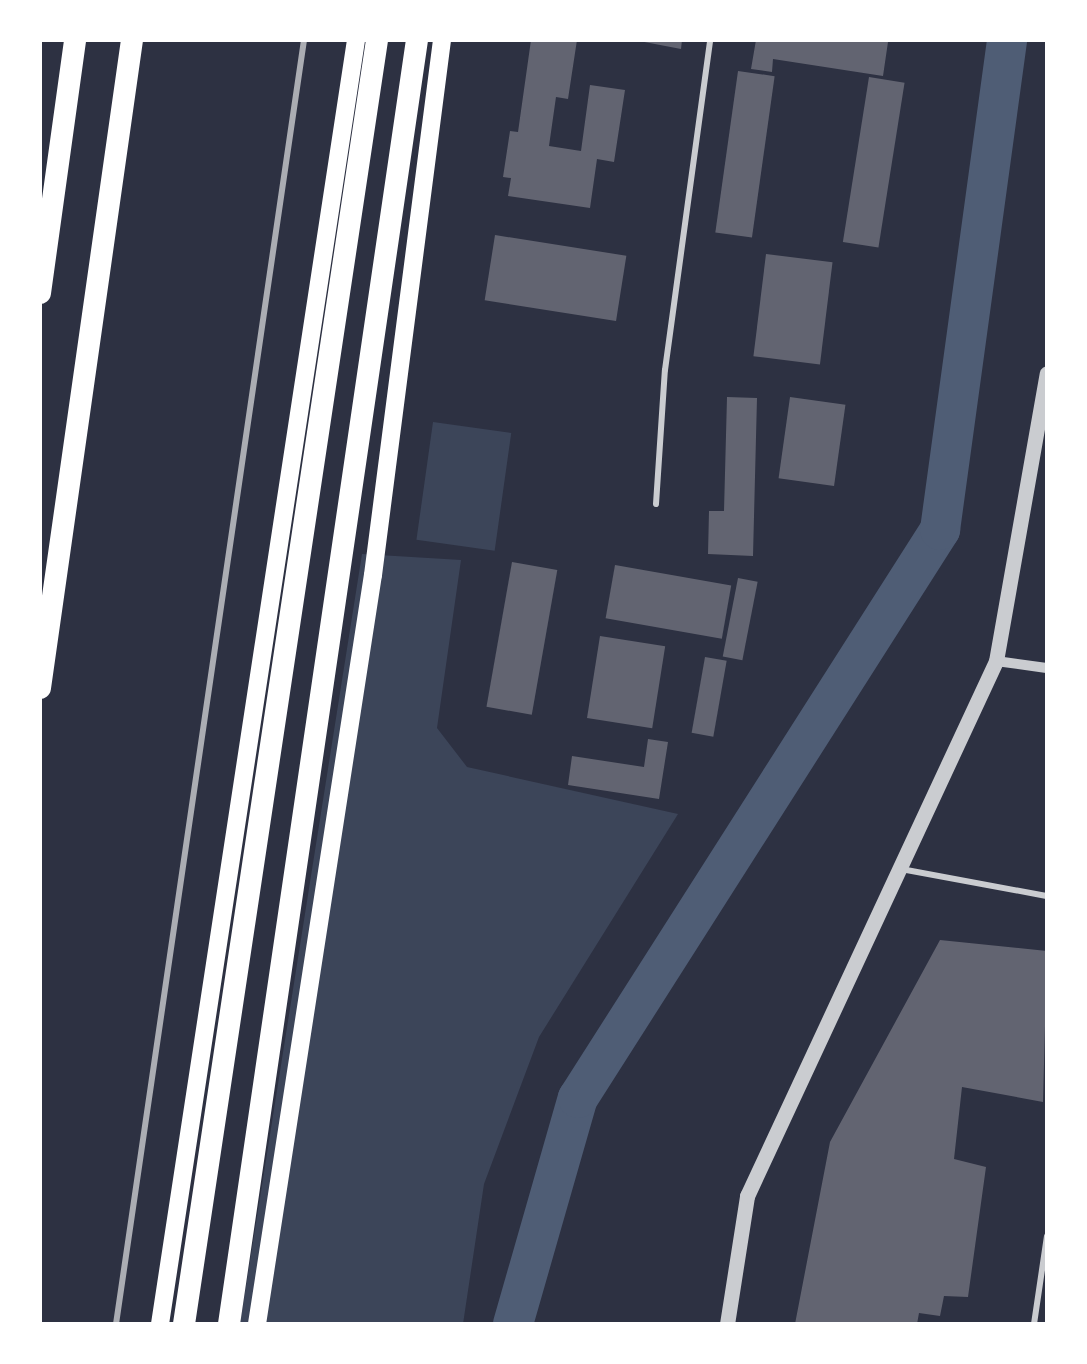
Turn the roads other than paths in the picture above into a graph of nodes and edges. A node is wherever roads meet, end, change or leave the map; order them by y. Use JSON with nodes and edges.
{"nodes":[{"id":1,"x":74,"y":40,"type":"edge"},
{"id":2,"x":132,"y":40,"type":"edge"},
{"id":3,"x":356,"y":40,"type":"edge"},
{"id":4,"x":377,"y":40,"type":"edge"},
{"id":5,"x":417,"y":40,"type":"edge"},
{"id":6,"x":442,"y":40,"type":"edge"},
{"id":7,"x":710,"y":40,"type":"edge"},
{"id":8,"x":40,"y":292,"type":"edge"},
{"id":9,"x":1047,"y":373,"type":"edge"},
{"id":10,"x":656,"y":504,"type":"dead end"},
{"id":11,"x":996,"y":660,"type":"junction"},
{"id":12,"x":1047,"y":668,"type":"edge"},
{"id":13,"x":40,"y":688,"type":"edge"},
{"id":14,"x":899,"y":869,"type":"junction"},
{"id":15,"x":1047,"y":896,"type":"edge"},
{"id":16,"x":1047,"y":1236,"type":"edge"},
{"id":17,"x":160,"y":1324,"type":"edge"},
{"id":18,"x":184,"y":1324,"type":"edge"},
{"id":19,"x":229,"y":1324,"type":"edge"},
{"id":20,"x":257,"y":1324,"type":"edge"},
{"id":21,"x":727,"y":1324,"type":"edge"},
{"id":22,"x":1034,"y":1324,"type":"edge"}],
"edges":[{"from":1,"to":8,"type":"highway"},
{"from":2,"to":13,"type":"highway"},
{"from":3,"to":17,"type":"main road"},
{"from":4,"to":18,"type":"highway"},
{"from":5,"to":19,"type":"highway"},
{"from":6,"to":20,"type":"main road"},
{"from":7,"to":10,"type":"lane"},
{"from":9,"to":11,"type":"street"},
{"from":11,"to":12,"type":"street"},
{"from":11,"to":14,"type":"street"},
{"from":14,"to":15,"type":"lane"},
{"from":14,"to":21,"type":"street"},
{"from":16,"to":22,"type":"lane"}]}
